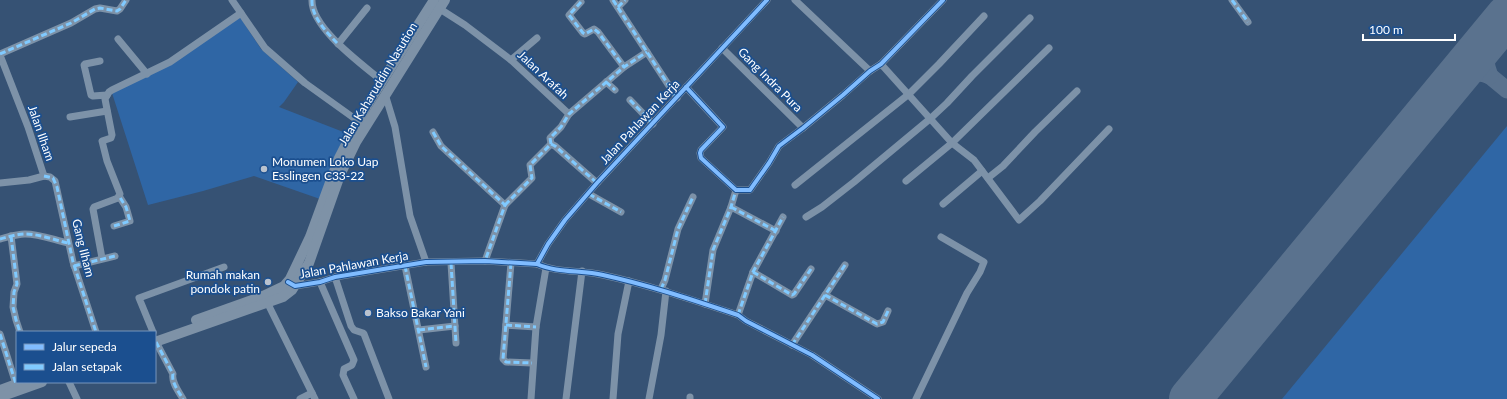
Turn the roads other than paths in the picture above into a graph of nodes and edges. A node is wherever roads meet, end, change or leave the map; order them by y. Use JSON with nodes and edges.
{"nodes":[{"id":1,"x":126,"y":0,"type":"edge"},
{"id":2,"x":232,"y":0,"type":"edge"},
{"id":3,"x":312,"y":0,"type":"edge"},
{"id":4,"x":613,"y":0,"type":"edge"},
{"id":5,"x":625,"y":0,"type":"edge"},
{"id":6,"x":767,"y":0,"type":"edge"},
{"id":7,"x":795,"y":0,"type":"edge"},
{"id":8,"x":943,"y":0,"type":"edge"},
{"id":9,"x":1232,"y":0,"type":"edge"},
{"id":10,"x":581,"y":1,"type":"edge"},
{"id":11,"x":440,"y":3,"type":"edge"},
{"id":12,"x":618,"y":7,"type":"junction"},
{"id":13,"x":367,"y":8,"type":"dead end"},
{"id":14,"x":241,"y":13,"type":"junction"},
{"id":15,"x":984,"y":16,"type":"dead end"},
{"id":16,"x":1030,"y":18,"type":"dead end"},
{"id":17,"x":1248,"y":22,"type":"dead end"},
{"id":18,"x":536,"y":38,"type":"dead end"},
{"id":19,"x":118,"y":39,"type":"dead end"},
{"id":20,"x":338,"y":44,"type":"junction"},
{"id":21,"x":722,"y":48,"type":"junction"},
{"id":22,"x":1049,"y":48,"type":"dead end"},
{"id":23,"x":647,"y":52,"type":"junction"},
{"id":24,"x":0,"y":55,"type":"edge"},
{"id":25,"x":402,"y":58,"type":"junction"},
{"id":26,"x":511,"y":60,"type":"junction"},
{"id":27,"x":100,"y":61,"type":"dead end"},
{"id":28,"x":881,"y":64,"type":"junction"},
{"id":29,"x":624,"y":67,"type":"junction"},
{"id":30,"x":870,"y":71,"type":"junction"},
{"id":31,"x":147,"y":74,"type":"junction"},
{"id":32,"x":382,"y":81,"type":"junction"},
{"id":33,"x":606,"y":82,"type":"junction"},
{"id":34,"x":686,"y":87,"type":"junction"},
{"id":35,"x":615,"y":90,"type":"dead end"},
{"id":36,"x":1077,"y":91,"type":"dead end"},
{"id":37,"x":385,"y":94,"type":"junction"},
{"id":38,"x":909,"y":94,"type":"junction"},
{"id":39,"x":107,"y":95,"type":"junction"},
{"id":40,"x":677,"y":98,"type":"junction"},
{"id":41,"x":630,"y":100,"type":"dead end"},
{"id":42,"x":107,"y":111,"type":"junction"},
{"id":43,"x":569,"y":114,"type":"junction"},
{"id":44,"x":70,"y":117,"type":"dead end"},
{"id":45,"x":931,"y":118,"type":"junction"},
{"id":46,"x":358,"y":121,"type":"junction"},
{"id":47,"x":653,"y":124,"type":"junction"},
{"id":48,"x":803,"y":128,"type":"junction"},
{"id":49,"x":1109,"y":129,"type":"dead end"},
{"id":50,"x":433,"y":132,"type":"dead end"},
{"id":51,"x":952,"y":143,"type":"junction"},
{"id":52,"x":551,"y":144,"type":"junction"},
{"id":53,"x":982,"y":171,"type":"junction"},
{"id":54,"x":44,"y":176,"type":"junction"},
{"id":55,"x":988,"y":178,"type":"junction"},
{"id":56,"x":906,"y":181,"type":"dead end"},
{"id":57,"x":0,"y":183,"type":"edge"},
{"id":58,"x":597,"y":183,"type":"junction"},
{"id":59,"x":795,"y":185,"type":"dead end"},
{"id":60,"x":736,"y":190,"type":"junction"},
{"id":61,"x":589,"y":194,"type":"junction"},
{"id":62,"x":119,"y":196,"type":"junction"},
{"id":63,"x":693,"y":197,"type":"dead end"},
{"id":64,"x":943,"y":204,"type":"dead end"},
{"id":65,"x":505,"y":205,"type":"junction"},
{"id":66,"x":731,"y":206,"type":"junction"},
{"id":67,"x":621,"y":212,"type":"dead end"},
{"id":68,"x":783,"y":217,"type":"dead end"},
{"id":69,"x":806,"y":217,"type":"dead end"},
{"id":70,"x":114,"y":226,"type":"dead end"},
{"id":71,"x":776,"y":231,"type":"junction"},
{"id":72,"x":10,"y":236,"type":"junction"},
{"id":73,"x":941,"y":236,"type":"dead end"},
{"id":74,"x":0,"y":239,"type":"edge"},
{"id":75,"x":68,"y":243,"type":"junction"},
{"id":76,"x":115,"y":256,"type":"dead end"},
{"id":77,"x":102,"y":258,"type":"junction"},
{"id":78,"x":485,"y":261,"type":"junction"},
{"id":79,"x":426,"y":262,"type":"junction"},
{"id":80,"x":452,"y":263,"type":"junction"},
{"id":81,"x":511,"y":263,"type":"junction"},
{"id":82,"x":537,"y":264,"type":"junction"},
{"id":83,"x":846,"y":265,"type":"dead end"},
{"id":84,"x":74,"y":266,"type":"junction"},
{"id":85,"x":405,"y":266,"type":"junction"},
{"id":86,"x":224,"y":267,"type":"dead end"},
{"id":87,"x":546,"y":268,"type":"junction"},
{"id":88,"x":811,"y":269,"type":"dead end"},
{"id":89,"x":582,"y":271,"type":"junction"},
{"id":90,"x":754,"y":272,"type":"junction"},
{"id":91,"x":335,"y":277,"type":"junction"},
{"id":92,"x":628,"y":281,"type":"junction"},
{"id":93,"x":320,"y":282,"type":"junction"},
{"id":94,"x":292,"y":284,"type":"junction"},
{"id":95,"x":664,"y":290,"type":"junction"},
{"id":96,"x":826,"y":295,"type":"junction"},
{"id":97,"x":267,"y":302,"type":"junction"},
{"id":98,"x":706,"y":304,"type":"junction"},
{"id":99,"x":888,"y":311,"type":"dead end"},
{"id":100,"x":738,"y":316,"type":"junction"},
{"id":101,"x":506,"y":325,"type":"junction"},
{"id":102,"x":455,"y":326,"type":"junction"},
{"id":103,"x":536,"y":327,"type":"junction"},
{"id":104,"x":419,"y":330,"type":"junction"},
{"id":105,"x":20,"y":331,"type":"edge"},
{"id":106,"x":96,"y":331,"type":"edge"},
{"id":107,"x":152,"y":331,"type":"edge"},
{"id":108,"x":0,"y":334,"type":"edge"},
{"id":109,"x":156,"y":338,"type":"edge"},
{"id":110,"x":156,"y":338,"type":"edge"},
{"id":111,"x":156,"y":340,"type":"edge"},
{"id":112,"x":456,"y":343,"type":"dead end"},
{"id":113,"x":792,"y":345,"type":"junction"},
{"id":114,"x":532,"y":363,"type":"junction"},
{"id":115,"x":426,"y":367,"type":"dead end"},
{"id":116,"x":16,"y":375,"type":"edge"},
{"id":117,"x":19,"y":383,"type":"edge"},
{"id":118,"x":39,"y":383,"type":"edge"},
{"id":119,"x":69,"y":383,"type":"edge"},
{"id":120,"x":0,"y":390,"type":"edge"},
{"id":121,"x":313,"y":396,"type":"edge"},
{"id":122,"x":0,"y":397,"type":"edge"},
{"id":123,"x":77,"y":399,"type":"edge"},
{"id":124,"x":183,"y":399,"type":"edge"},
{"id":125,"x":300,"y":399,"type":"edge"},
{"id":126,"x":354,"y":399,"type":"edge"},
{"id":127,"x":389,"y":399,"type":"edge"},
{"id":128,"x":531,"y":399,"type":"edge"},
{"id":129,"x":566,"y":399,"type":"edge"},
{"id":130,"x":613,"y":399,"type":"edge"},
{"id":131,"x":649,"y":399,"type":"edge"},
{"id":132,"x":878,"y":399,"type":"edge"},
{"id":133,"x":916,"y":399,"type":"edge"}],
"edges":[{"from":1,"to":24,"type":"street"},
{"from":2,"to":14,"type":"street"},
{"from":3,"to":20,"type":"street"},
{"from":4,"to":12,"type":"street"},
{"from":5,"to":12,"type":"street"},
{"from":6,"to":21,"type":"street","name":"Jalan Pahlawan Kerja"},
{"from":7,"to":30,"type":"street"},
{"from":8,"to":28,"type":"street"},
{"from":9,"to":17,"type":"street"},
{"from":10,"to":29,"type":"street"},
{"from":11,"to":25,"type":"highway","name":"Jalan Kaharuddin Nasution"},
{"from":11,"to":26,"type":"street","name":"Jalan Arafah"},
{"from":12,"to":23,"type":"street"},
{"from":13,"to":20,"type":"street"},
{"from":14,"to":31,"type":"street"},
{"from":14,"to":46,"type":"street"},
{"from":15,"to":38,"type":"street"},
{"from":16,"to":45,"type":"street"},
{"from":18,"to":26,"type":"street"},
{"from":19,"to":31,"type":"street"},
{"from":20,"to":32,"type":"street"},
{"from":21,"to":34,"type":"street","name":"Jalan Pahlawan Kerja"},
{"from":21,"to":48,"type":"street","name":"Gang Indra Pura"},
{"from":22,"to":51,"type":"street"},
{"from":23,"to":29,"type":"street","name":"Jalan Arafah"},
{"from":23,"to":40,"type":"street"},
{"from":24,"to":54,"type":"street","name":"Jalan Ilham"},
{"from":25,"to":32,"type":"highway","name":"Jalan Kaharuddin Nasution"},
{"from":25,"to":37,"type":"highway","name":"Jalan Kaharuddin Nasution"},
{"from":26,"to":43,"type":"street","name":"Jalan Arafah"},
{"from":27,"to":39,"type":"street"},
{"from":28,"to":30,"type":"street"},
{"from":28,"to":38,"type":"street"},
{"from":29,"to":33,"type":"street","name":"Jalan Arafah"},
{"from":30,"to":48,"type":"street"},
{"from":31,"to":39,"type":"street"},
{"from":32,"to":46,"type":"highway","name":"Jalan Kaharuddin Nasution"},
{"from":33,"to":35,"type":"street"},
{"from":33,"to":43,"type":"street","name":"Jalan Arafah"},
{"from":34,"to":40,"type":"street","name":"Jalan Pahlawan Kerja"},
{"from":34,"to":60,"type":"street"},
{"from":36,"to":55,"type":"street"},
{"from":37,"to":79,"type":"street"},
{"from":37,"to":94,"type":"highway","name":"Jalan Kaharuddin Nasution"},
{"from":38,"to":45,"type":"street"},
{"from":38,"to":59,"type":"street"},
{"from":39,"to":42,"type":"street"},
{"from":40,"to":47,"type":"street","name":"Jalan Pahlawan Kerja"},
{"from":41,"to":47,"type":"street"},
{"from":42,"to":44,"type":"street"},
{"from":42,"to":62,"type":"street"},
{"from":43,"to":52,"type":"street"},
{"from":45,"to":51,"type":"street"},
{"from":45,"to":69,"type":"street"},
{"from":46,"to":94,"type":"highway","name":"Jalan Kaharuddin Nasution"},
{"from":47,"to":58,"type":"street","name":"Jalan Pahlawan Kerja"},
{"from":48,"to":60,"type":"street"},
{"from":49,"to":55,"type":"street"},
{"from":50,"to":65,"type":"street"},
{"from":51,"to":53,"type":"street"},
{"from":51,"to":56,"type":"street"},
{"from":52,"to":58,"type":"street"},
{"from":52,"to":65,"type":"street"},
{"from":53,"to":55,"type":"street"},
{"from":53,"to":64,"type":"street"},
{"from":54,"to":57,"type":"street","name":"Jalan Ilham"},
{"from":54,"to":75,"type":"street","name":"Gang Ilham"},
{"from":58,"to":61,"type":"street","name":"Jalan Pahlawan Kerja"},
{"from":60,"to":66,"type":"street"},
{"from":61,"to":67,"type":"street"},
{"from":61,"to":82,"type":"street","name":"Jalan Pahlawan Kerja"},
{"from":62,"to":70,"type":"street"},
{"from":62,"to":77,"type":"street"},
{"from":63,"to":95,"type":"street"},
{"from":65,"to":78,"type":"street"},
{"from":66,"to":71,"type":"street"},
{"from":66,"to":98,"type":"street"},
{"from":68,"to":71,"type":"street"},
{"from":71,"to":90,"type":"street"},
{"from":72,"to":74,"type":"street"},
{"from":72,"to":75,"type":"street"},
{"from":72,"to":105,"type":"street"},
{"from":73,"to":133,"type":"street"},
{"from":75,"to":84,"type":"street","name":"Gang Ilham"},
{"from":76,"to":77,"type":"street"},
{"from":77,"to":84,"type":"street"},
{"from":78,"to":80,"type":"street","name":"Jalan Pahlawan Kerja"},
{"from":78,"to":81,"type":"street","name":"Jalan Pahlawan Kerja"},
{"from":79,"to":80,"type":"street","name":"Jalan Pahlawan Kerja"},
{"from":79,"to":85,"type":"street","name":"Jalan Pahlawan Kerja"},
{"from":80,"to":102,"type":"street"},
{"from":81,"to":82,"type":"street","name":"Jalan Pahlawan Kerja"},
{"from":81,"to":101,"type":"street"},
{"from":82,"to":87,"type":"street","name":"Jalan Pahlawan Kerja"},
{"from":83,"to":96,"type":"street"},
{"from":84,"to":106,"type":"street","name":"Gang Ilham"},
{"from":85,"to":91,"type":"street","name":"Jalan Pahlawan Kerja"},
{"from":85,"to":104,"type":"street"},
{"from":86,"to":107,"type":"street"},
{"from":87,"to":89,"type":"street","name":"Jalan Pahlawan Kerja"},
{"from":87,"to":103,"type":"street"},
{"from":88,"to":90,"type":"street"},
{"from":89,"to":92,"type":"street","name":"Jalan Pahlawan Kerja"},
{"from":89,"to":129,"type":"street"},
{"from":90,"to":100,"type":"street"},
{"from":91,"to":93,"type":"street","name":"Jalan Pahlawan Kerja"},
{"from":91,"to":127,"type":"street"},
{"from":92,"to":95,"type":"street","name":"Jalan Pahlawan Kerja"},
{"from":92,"to":130,"type":"street"},
{"from":93,"to":94,"type":"street","name":"Jalan Pahlawan Kerja"},
{"from":93,"to":126,"type":"street"},
{"from":94,"to":97,"type":"highway","name":"Jalan Kaharuddin Nasution"},
{"from":94,"to":109,"type":"highway","name":"Jalan Kaharuddin Nasution"},
{"from":95,"to":98,"type":"street","name":"Jalan Pahlawan Kerja"},
{"from":95,"to":131,"type":"street"},
{"from":96,"to":99,"type":"street"},
{"from":96,"to":113,"type":"street"},
{"from":97,"to":110,"type":"highway","name":"Jalan Kaharuddin Nasution"},
{"from":97,"to":121,"type":"street"},
{"from":98,"to":100,"type":"street","name":"Jalan Pahlawan Kerja"},
{"from":100,"to":113,"type":"street","name":"Jalan Pahlawan Kerja"},
{"from":101,"to":103,"type":"street"},
{"from":101,"to":114,"type":"street"},
{"from":102,"to":104,"type":"street"},
{"from":102,"to":112,"type":"street"},
{"from":103,"to":114,"type":"street"},
{"from":104,"to":115,"type":"street"},
{"from":108,"to":116,"type":"street"},
{"from":111,"to":124,"type":"street"},
{"from":113,"to":132,"type":"street","name":"Jalan Pahlawan Kerja"},
{"from":114,"to":128,"type":"street"},
{"from":117,"to":120,"type":"highway"},
{"from":118,"to":122,"type":"highway"},
{"from":119,"to":123,"type":"street"},
{"from":121,"to":125,"type":"street"}]}
